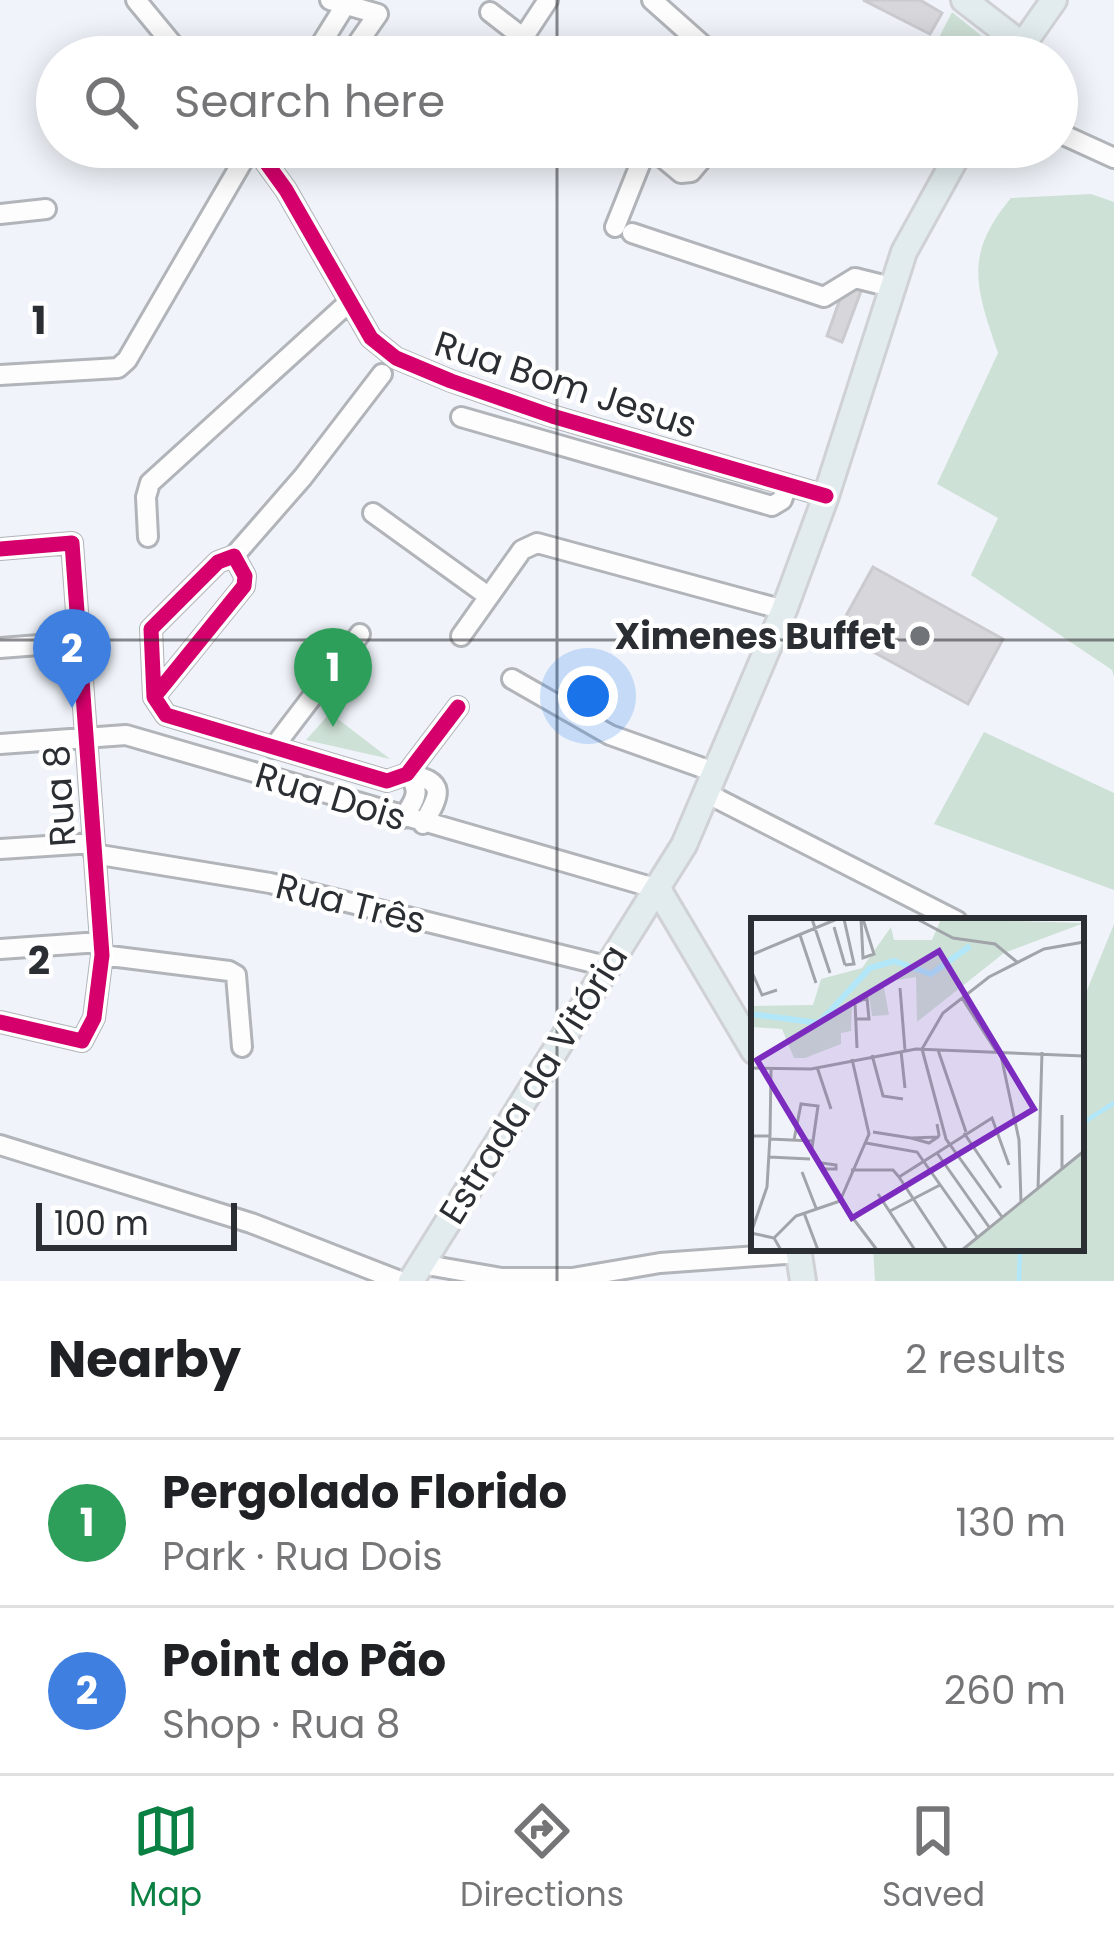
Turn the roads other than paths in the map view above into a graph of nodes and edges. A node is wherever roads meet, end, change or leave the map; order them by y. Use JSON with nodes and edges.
{"nodes":[{"id":1,"x":136,"y":0,"type":"edge"},
{"id":2,"x":548,"y":0,"type":"edge"},
{"id":3,"x":652,"y":0,"type":"edge"},
{"id":4,"x":964,"y":0,"type":"edge"},
{"id":5,"x":1054,"y":0,"type":"edge"},
{"id":6,"x":338,"y":2,"type":"edge"},
{"id":7,"x":490,"y":12,"type":"dead end"},
{"id":8,"x":166,"y":36,"type":"edge"},
{"id":9,"x":323,"y":36,"type":"edge"},
{"id":10,"x":363,"y":36,"type":"edge"},
{"id":11,"x":520,"y":36,"type":"edge"},
{"id":12,"x":524,"y":36,"type":"edge"},
{"id":13,"x":692,"y":36,"type":"edge"},
{"id":14,"x":1002,"y":36,"type":"edge"},
{"id":15,"x":1027,"y":36,"type":"edge"},
{"id":16,"x":1078,"y":142,"type":"edge"},
{"id":17,"x":1114,"y":158,"type":"edge"},
{"id":18,"x":241,"y":168,"type":"edge"},
{"id":19,"x":269,"y":168,"type":"edge"},
{"id":20,"x":642,"y":168,"type":"edge"},
{"id":21,"x":950,"y":168,"type":"edge"},
{"id":22,"x":46,"y":209,"type":"dead end"},
{"id":23,"x":0,"y":214,"type":"edge"},
{"id":24,"x":891,"y":287,"type":"junction"},
{"id":25,"x":347,"y":303,"type":"junction"},
{"id":26,"x":382,"y":374,"type":"dead end"},
{"id":27,"x":0,"y":375,"type":"edge"},
{"id":28,"x":461,"y":417,"type":"dead end"},
{"id":29,"x":787,"y":486,"type":"junction"},
{"id":30,"x":826,"y":496,"type":"junction"},
{"id":31,"x":373,"y":513,"type":"dead end"},
{"id":32,"x":148,"y":537,"type":"dead end"},
{"id":33,"x":0,"y":549,"type":"edge"},
{"id":34,"x":234,"y":556,"type":"junction"},
{"id":35,"x":488,"y":596,"type":"junction"},
{"id":36,"x":784,"y":610,"type":"junction"},
{"id":37,"x":359,"y":634,"type":"dead end"},
{"id":38,"x":461,"y":636,"type":"dead end"},
{"id":39,"x":78,"y":642,"type":"junction"},
{"id":40,"x":0,"y":648,"type":"edge"},
{"id":41,"x":512,"y":680,"type":"dead end"},
{"id":42,"x":154,"y":697,"type":"junction"},
{"id":43,"x":458,"y":707,"type":"dead end"},
{"id":44,"x":85,"y":737,"type":"junction"},
{"id":45,"x":0,"y":744,"type":"edge"},
{"id":46,"x":273,"y":748,"type":"junction"},
{"id":47,"x":407,"y":774,"type":"junction"},
{"id":48,"x":712,"y":783,"type":"junction"},
{"id":49,"x":413,"y":821,"type":"junction"},
{"id":50,"x":0,"y":848,"type":"edge"},
{"id":51,"x":94,"y":849,"type":"junction"},
{"id":52,"x":657,"y":904,"type":"junction"},
{"id":53,"x":952,"y":918,"type":"edge"},
{"id":54,"x":0,"y":949,"type":"edge"},
{"id":55,"x":101,"y":949,"type":"junction"},
{"id":56,"x":606,"y":966,"type":"junction"},
{"id":57,"x":0,"y":1022,"type":"edge"},
{"id":58,"x":751,"y":1046,"type":"edge"},
{"id":59,"x":242,"y":1047,"type":"dead end"},
{"id":60,"x":0,"y":1145,"type":"edge"},
{"id":61,"x":786,"y":1251,"type":"edge"},
{"id":62,"x":798,"y":1251,"type":"edge"},
{"id":63,"x":416,"y":1272,"type":"edge"},
{"id":64,"x":400,"y":1281,"type":"edge"},
{"id":65,"x":803,"y":1281,"type":"edge"}],
"edges":[{"from":1,"to":8,"type":"street"},
{"from":2,"to":12,"type":"street"},
{"from":3,"to":13,"type":"street"},
{"from":4,"to":14,"type":"main road"},
{"from":5,"to":15,"type":"main road"},
{"from":6,"to":9,"type":"street"},
{"from":6,"to":10,"type":"street"},
{"from":7,"to":11,"type":"street"},
{"from":16,"to":17,"type":"street"},
{"from":18,"to":27,"type":"street"},
{"from":19,"to":25,"type":"street","name":"Rua Bom Jesus"},
{"from":20,"to":24,"type":"street"},
{"from":21,"to":24,"type":"main road","name":"Estrada da Vitória"},
{"from":22,"to":23,"type":"street"},
{"from":24,"to":30,"type":"main road","name":"Estrada da Vitória"},
{"from":25,"to":29,"type":"street","name":"Rua Bom Jesus"},
{"from":25,"to":32,"type":"street"},
{"from":26,"to":34,"type":"street"},
{"from":28,"to":29,"type":"street"},
{"from":29,"to":30,"type":"street","name":"Rua Bom Jesus"},
{"from":30,"to":36,"type":"main road","name":"Estrada da Vitória"},
{"from":31,"to":35,"type":"street"},
{"from":33,"to":39,"type":"street","name":"Rua 8"},
{"from":34,"to":42,"type":"street"},
{"from":34,"to":42,"type":"street"},
{"from":35,"to":36,"type":"street"},
{"from":35,"to":38,"type":"street"},
{"from":36,"to":48,"type":"main road","name":"Estrada da Vitória"},
{"from":37,"to":46,"type":"street"},
{"from":39,"to":40,"type":"street"},
{"from":39,"to":44,"type":"street","name":"Rua 8"},
{"from":41,"to":48,"type":"street"},
{"from":42,"to":46,"type":"street"},
{"from":43,"to":47,"type":"street"},
{"from":44,"to":45,"type":"street","name":"Rua Dois"},
{"from":44,"to":49,"type":"street","name":"Rua Dois"},
{"from":44,"to":51,"type":"street","name":"Rua 8"},
{"from":46,"to":47,"type":"street"},
{"from":47,"to":49,"type":"street"},
{"from":48,"to":52,"type":"main road","name":"Estrada da Vitória"},
{"from":48,"to":53,"type":"street"},
{"from":49,"to":52,"type":"street","name":"Rua Dois"},
{"from":50,"to":51,"type":"street","name":"Rua Três"},
{"from":51,"to":55,"type":"street","name":"Rua 8"},
{"from":51,"to":56,"type":"street","name":"Rua Três"},
{"from":52,"to":56,"type":"main road","name":"Estrada da Vitória"},
{"from":52,"to":58,"type":"main road"},
{"from":54,"to":55,"type":"street"},
{"from":55,"to":57,"type":"street","name":"Rua 8"},
{"from":55,"to":59,"type":"street"},
{"from":56,"to":63,"type":"main road","name":"Estrada da Vitória"},
{"from":60,"to":64,"type":"street"},
{"from":61,"to":63,"type":"street"},
{"from":62,"to":65,"type":"main road"}]}
